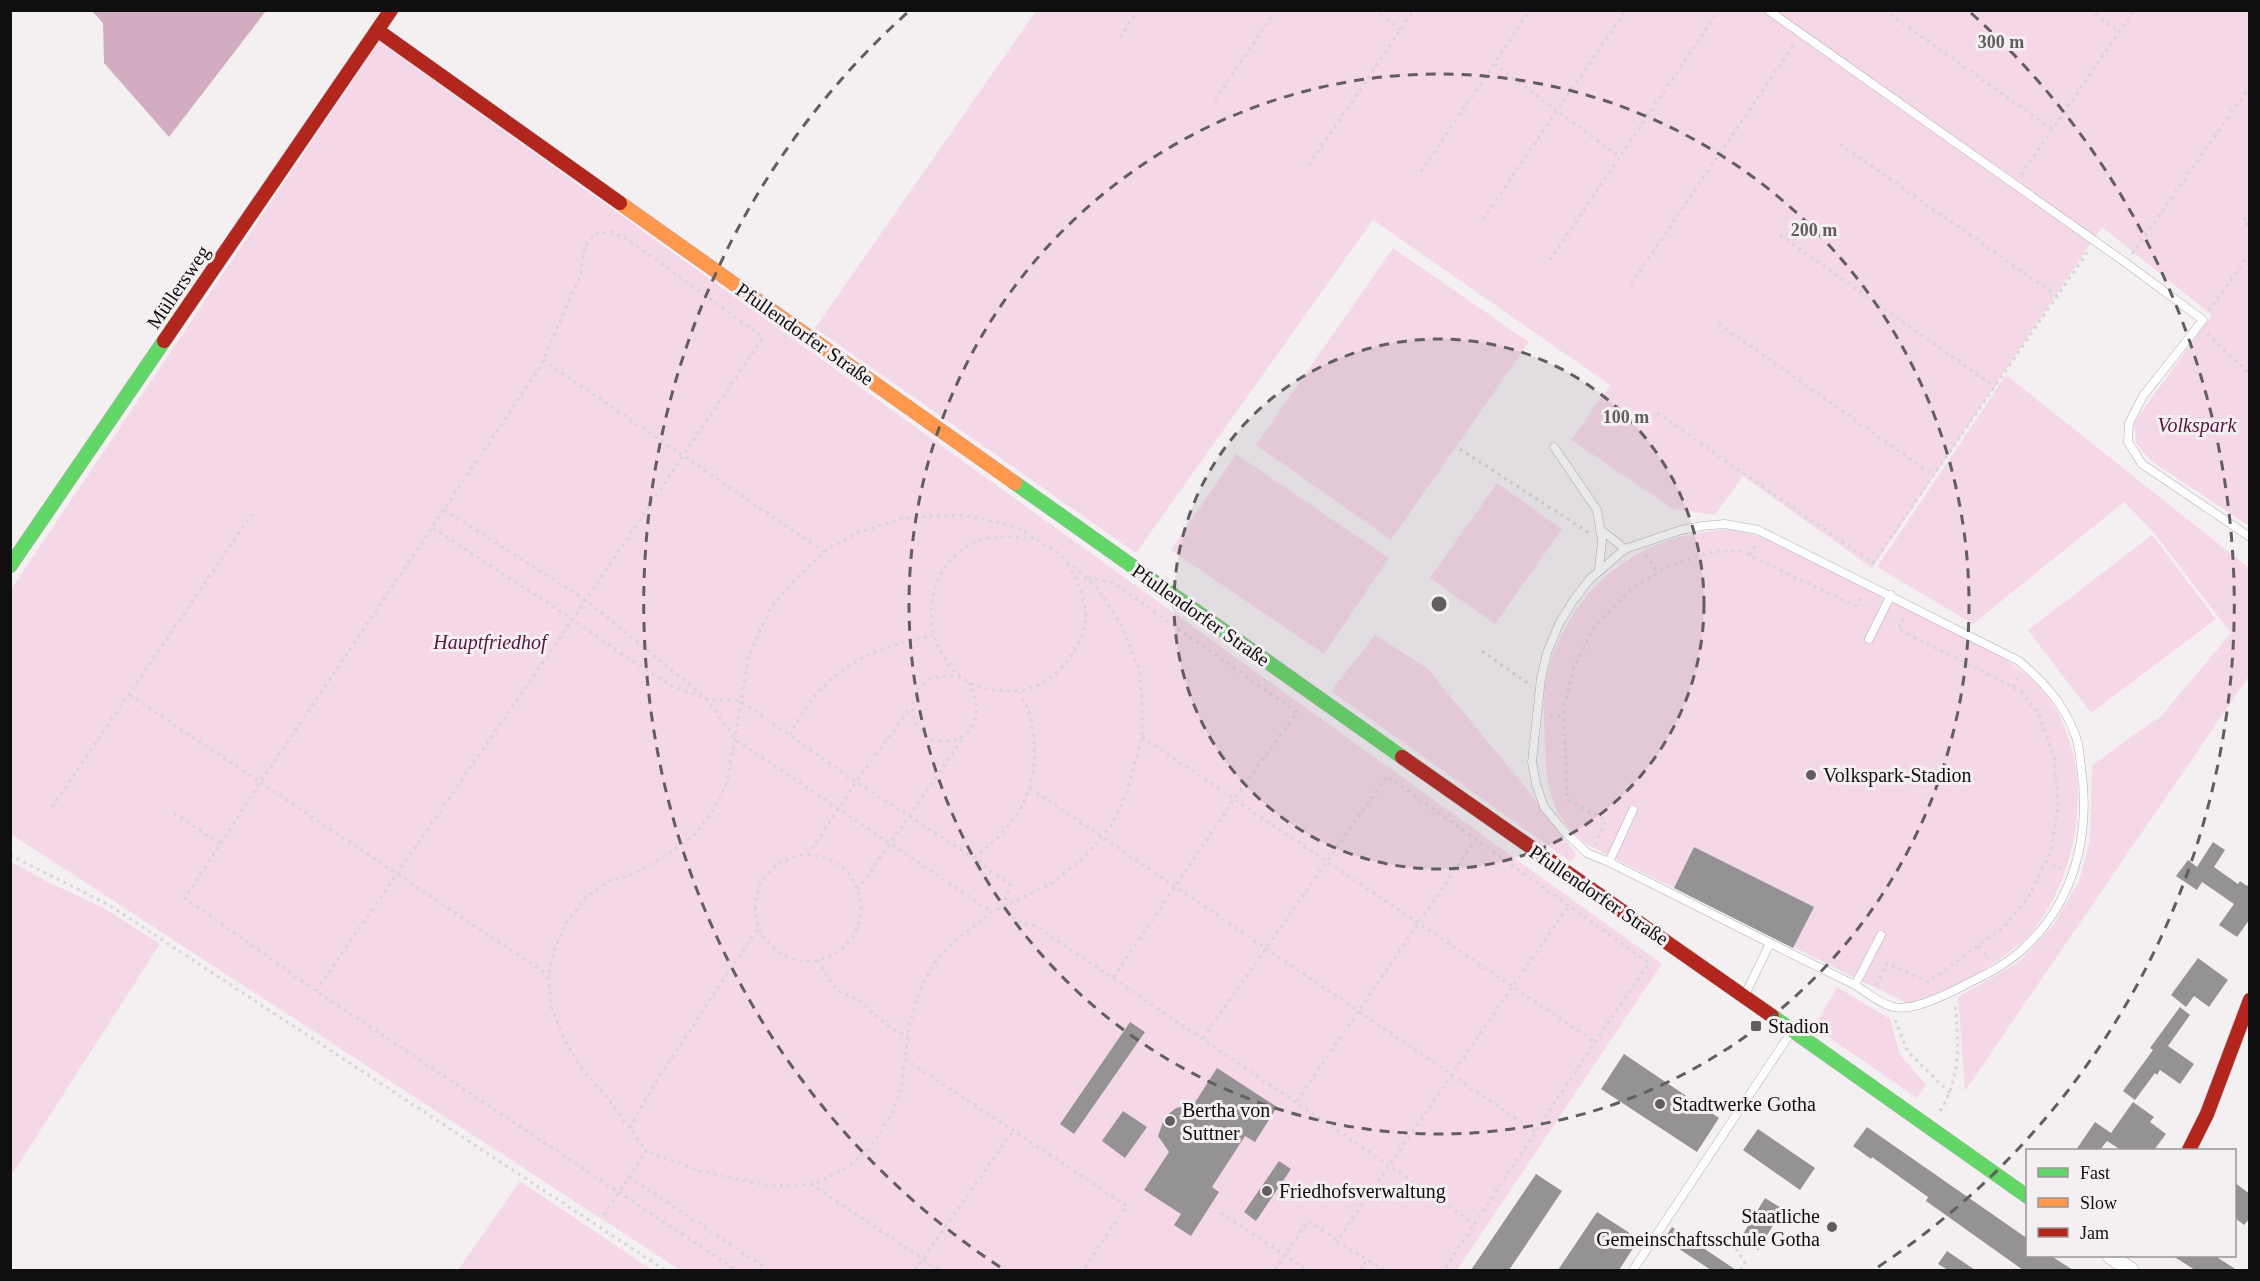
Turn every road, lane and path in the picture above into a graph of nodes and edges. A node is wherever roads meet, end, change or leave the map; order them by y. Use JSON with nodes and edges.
{"nodes":[{"id":1,"x":391,"y":10,"type":"edge"},
{"id":2,"x":1138,"y":10,"type":"edge"},
{"id":3,"x":1276,"y":10,"type":"edge"},
{"id":4,"x":1374,"y":10,"type":"edge"},
{"id":5,"x":1414,"y":10,"type":"edge"},
{"id":6,"x":1530,"y":10,"type":"edge"},
{"id":7,"x":1626,"y":10,"type":"edge"},
{"id":8,"x":1719,"y":10,"type":"edge"},
{"id":9,"x":1768,"y":10,"type":"edge"},
{"id":10,"x":1884,"y":10,"type":"edge"},
{"id":11,"x":2089,"y":10,"type":"edge"},
{"id":12,"x":2134,"y":10,"type":"edge"},
{"id":13,"x":377,"y":30,"type":"junction"},
{"id":14,"x":1401,"y":30,"type":"junction"},
{"id":15,"x":2120,"y":32,"type":"junction"},
{"id":16,"x":1801,"y":34,"type":"junction"},
{"id":17,"x":1120,"y":37,"type":"dead end"},
{"id":18,"x":1494,"y":64,"type":"junction"},
{"id":19,"x":2250,"y":86,"type":"edge"},
{"id":20,"x":1215,"y":100,"type":"dead end"},
{"id":21,"x":1557,"y":111,"type":"junction"},
{"id":22,"x":2052,"y":129,"type":"junction"},
{"id":23,"x":1840,"y":144,"type":"dead end"},
{"id":24,"x":1620,"y":157,"type":"junction"},
{"id":25,"x":1309,"y":165,"type":"dead end"},
{"id":26,"x":1421,"y":172,"type":"dead end"},
{"id":27,"x":2015,"y":184,"type":"junction"},
{"id":28,"x":2250,"y":212,"type":"edge"},
{"id":29,"x":1483,"y":219,"type":"dead end"},
{"id":30,"x":2250,"y":226,"type":"edge"},
{"id":31,"x":1780,"y":235,"type":"dead end"},
{"id":32,"x":2095,"y":241,"type":"junction"},
{"id":33,"x":2250,"y":253,"type":"edge"},
{"id":34,"x":1550,"y":260,"type":"dead end"},
{"id":35,"x":2126,"y":263,"type":"junction"},
{"id":36,"x":1631,"y":284,"type":"dead end"},
{"id":37,"x":2057,"y":296,"type":"junction"},
{"id":38,"x":2200,"y":323,"type":"junction"},
{"id":39,"x":1719,"y":324,"type":"dead end"},
{"id":40,"x":543,"y":360,"type":"junction"},
{"id":41,"x":2250,"y":374,"type":"edge"},
{"id":42,"x":1995,"y":387,"type":"junction"},
{"id":43,"x":1657,"y":413,"type":"dead end"},
{"id":44,"x":1554,"y":447,"type":"dead end"},
{"id":45,"x":1460,"y":449,"type":"dead end"},
{"id":46,"x":683,"y":455,"type":"junction"},
{"id":47,"x":1933,"y":476,"type":"junction"},
{"id":48,"x":444,"y":510,"type":"junction"},
{"id":49,"x":252,"y":514,"type":"dead end"},
{"id":50,"x":432,"y":528,"type":"junction"},
{"id":51,"x":1600,"y":529,"type":"junction"},
{"id":52,"x":2250,"y":537,"type":"edge"},
{"id":53,"x":1036,"y":539,"type":"junction"},
{"id":54,"x":1602,"y":541,"type":"junction"},
{"id":55,"x":1638,"y":543,"type":"junction"},
{"id":56,"x":1625,"y":549,"type":"junction"},
{"id":57,"x":824,"y":552,"type":"junction"},
{"id":58,"x":1060,"y":554,"type":"junction"},
{"id":59,"x":10,"y":566,"type":"edge"},
{"id":60,"x":1599,"y":569,"type":"junction"},
{"id":61,"x":1658,"y":573,"type":"junction"},
{"id":62,"x":1086,"y":578,"type":"junction"},
{"id":63,"x":1866,"y":583,"type":"junction"},
{"id":64,"x":1891,"y":595,"type":"junction"},
{"id":65,"x":586,"y":600,"type":"junction"},
{"id":66,"x":1911,"y":605,"type":"junction"},
{"id":67,"x":572,"y":619,"type":"junction"},
{"id":68,"x":933,"y":636,"type":"junction"},
{"id":69,"x":1869,"y":639,"type":"dead end"},
{"id":70,"x":1482,"y":651,"type":"dead end"},
{"id":71,"x":961,"y":677,"type":"junction"},
{"id":72,"x":969,"y":683,"type":"junction"},
{"id":73,"x":1020,"y":691,"type":"junction"},
{"id":74,"x":1538,"y":691,"type":"junction"},
{"id":75,"x":130,"y":695,"type":"junction"},
{"id":76,"x":707,"y":699,"type":"junction"},
{"id":77,"x":741,"y":701,"type":"junction"},
{"id":78,"x":911,"y":707,"type":"junction"},
{"id":79,"x":790,"y":735,"type":"junction"},
{"id":80,"x":964,"y":736,"type":"junction"},
{"id":81,"x":1142,"y":737,"type":"junction"},
{"id":82,"x":736,"y":740,"type":"junction"},
{"id":83,"x":856,"y":782,"type":"junction"},
{"id":84,"x":260,"y":783,"type":"junction"},
{"id":85,"x":1030,"y":788,"type":"junction"},
{"id":86,"x":1235,"y":798,"type":"junction"},
{"id":87,"x":52,"y":807,"type":"dead end"},
{"id":88,"x":838,"y":809,"type":"junction"},
{"id":89,"x":1633,"y":810,"type":"dead end"},
{"id":90,"x":174,"y":813,"type":"dead end"},
{"id":91,"x":908,"y":817,"type":"junction"},
{"id":92,"x":1102,"y":836,"type":"junction"},
{"id":93,"x":1476,"y":839,"type":"junction"},
{"id":94,"x":889,"y":843,"type":"junction"},
{"id":95,"x":220,"y":844,"type":"junction"},
{"id":96,"x":10,"y":855,"type":"edge"},
{"id":97,"x":808,"y":855,"type":"junction"},
{"id":98,"x":1590,"y":855,"type":"junction"},
{"id":99,"x":974,"y":858,"type":"junction"},
{"id":100,"x":1329,"y":861,"type":"junction"},
{"id":101,"x":1609,"y":862,"type":"junction"},
{"id":102,"x":397,"y":874,"type":"junction"},
{"id":103,"x":1583,"y":885,"type":"junction"},
{"id":104,"x":1175,"y":886,"type":"junction"},
{"id":105,"x":858,"y":890,"type":"junction"},
{"id":106,"x":1004,"y":905,"type":"junction"},
{"id":107,"x":1569,"y":905,"type":"junction"},
{"id":108,"x":992,"y":912,"type":"junction"},
{"id":109,"x":1419,"y":923,"type":"junction"},
{"id":110,"x":758,"y":928,"type":"junction"},
{"id":111,"x":1881,"y":935,"type":"dead end"},
{"id":112,"x":1770,"y":943,"type":"junction"},
{"id":113,"x":1978,"y":945,"type":"junction"},
{"id":114,"x":1267,"y":948,"type":"junction"},
{"id":115,"x":818,"y":960,"type":"junction"},
{"id":116,"x":1996,"y":968,"type":"junction"},
{"id":117,"x":548,"y":975,"type":"junction"},
{"id":118,"x":1113,"y":978,"type":"junction"},
{"id":119,"x":1855,"y":985,"type":"junction"},
{"id":120,"x":1512,"y":986,"type":"junction"},
{"id":121,"x":316,"y":991,"type":"junction"},
{"id":122,"x":1954,"y":991,"type":"junction"},
{"id":123,"x":1871,"y":995,"type":"junction"},
{"id":124,"x":1744,"y":996,"type":"junction"},
{"id":125,"x":2250,"y":1000,"type":"edge"},
{"id":126,"x":1891,"y":1007,"type":"junction"},
{"id":127,"x":1358,"y":1011,"type":"junction"},
{"id":128,"x":1792,"y":1030,"type":"junction"},
{"id":129,"x":908,"y":1036,"type":"junction"},
{"id":130,"x":1203,"y":1038,"type":"junction"},
{"id":131,"x":1595,"y":1042,"type":"junction"},
{"id":132,"x":904,"y":1059,"type":"junction"},
{"id":133,"x":1452,"y":1076,"type":"junction"},
{"id":134,"x":1951,"y":1094,"type":"junction"},
{"id":135,"x":1297,"y":1101,"type":"junction"},
{"id":136,"x":1943,"y":1106,"type":"dead end"},
{"id":137,"x":630,"y":1128,"type":"junction"},
{"id":138,"x":1012,"y":1132,"type":"junction"},
{"id":139,"x":1536,"y":1132,"type":"junction"},
{"id":140,"x":2189,"y":1149,"type":"edge"},
{"id":141,"x":646,"y":1151,"type":"junction"},
{"id":142,"x":1390,"y":1165,"type":"junction"},
{"id":143,"x":629,"y":1177,"type":"junction"},
{"id":144,"x":811,"y":1184,"type":"junction"},
{"id":145,"x":619,"y":1192,"type":"junction"},
{"id":146,"x":2026,"y":1196,"type":"edge"},
{"id":147,"x":1221,"y":1213,"type":"dead end"},
{"id":148,"x":604,"y":1215,"type":"dead end"},
{"id":149,"x":1475,"y":1224,"type":"junction"},
{"id":150,"x":1337,"y":1241,"type":"junction"},
{"id":151,"x":1732,"y":1242,"type":"dead end"},
{"id":152,"x":1285,"y":1256,"type":"junction"},
{"id":153,"x":922,"y":1259,"type":"junction"},
{"id":154,"x":1367,"y":1260,"type":"junction"},
{"id":155,"x":665,"y":1270,"type":"edge"},
{"id":156,"x":736,"y":1270,"type":"edge"},
{"id":157,"x":769,"y":1270,"type":"edge"},
{"id":158,"x":915,"y":1270,"type":"edge"},
{"id":159,"x":939,"y":1270,"type":"edge"},
{"id":160,"x":1083,"y":1270,"type":"edge"},
{"id":161,"x":1275,"y":1270,"type":"edge"},
{"id":162,"x":1307,"y":1270,"type":"edge"},
{"id":163,"x":1360,"y":1270,"type":"edge"},
{"id":164,"x":1384,"y":1270,"type":"edge"},
{"id":165,"x":1444,"y":1270,"type":"edge"},
{"id":166,"x":1633,"y":1270,"type":"edge"},
{"id":167,"x":1740,"y":1270,"type":"edge"}],
"edges":[{"from":1,"to":13,"type":"street","name":"Müllersweg"},
{"from":2,"to":17,"type":"path"},
{"from":3,"to":20,"type":"path"},
{"from":4,"to":14,"type":"path"},
{"from":5,"to":14,"type":"path"},
{"from":6,"to":18,"type":"path"},
{"from":7,"to":21,"type":"path"},
{"from":8,"to":24,"type":"path"},
{"from":9,"to":16,"type":"lane"},
{"from":10,"to":22,"type":"path"},
{"from":11,"to":15,"type":"path"},
{"from":12,"to":15,"type":"path"},
{"from":13,"to":59,"type":"street","name":"Müllersweg"},
{"from":13,"to":103,"type":"street","name":"Pfullendorfer Straße"},
{"from":14,"to":25,"type":"path"},
{"from":15,"to":22,"type":"path"},
{"from":16,"to":27,"type":"lane"},
{"from":16,"to":36,"type":"path"},
{"from":18,"to":21,"type":"path"},
{"from":18,"to":26,"type":"path"},
{"from":19,"to":35,"type":"path"},
{"from":21,"to":24,"type":"path"},
{"from":21,"to":29,"type":"path"},
{"from":22,"to":27,"type":"path"},
{"from":23,"to":37,"type":"path"},
{"from":24,"to":34,"type":"path"},
{"from":27,"to":32,"type":"lane"},
{"from":28,"to":30,"type":"path"},
{"from":31,"to":42,"type":"path"},
{"from":32,"to":35,"type":"lane"},
{"from":32,"to":37,"type":"path"},
{"from":33,"to":38,"type":"path"},
{"from":35,"to":38,"type":"lane"},
{"from":37,"to":42,"type":"path"},
{"from":38,"to":41,"type":"path"},
{"from":38,"to":52,"type":"lane"},
{"from":39,"to":47,"type":"path"},
{"from":40,"to":46,"type":"path"},
{"from":40,"to":46,"type":"path"},
{"from":40,"to":48,"type":"path"},
{"from":42,"to":47,"type":"path"},
{"from":43,"to":47,"type":"path"},
{"from":44,"to":51,"type":"lane"},
{"from":45,"to":54,"type":"path"},
{"from":46,"to":57,"type":"path"},
{"from":46,"to":65,"type":"path"},
{"from":48,"to":50,"type":"path"},
{"from":48,"to":65,"type":"path"},
{"from":49,"to":75,"type":"path"},
{"from":50,"to":67,"type":"path"},
{"from":50,"to":84,"type":"path"},
{"from":51,"to":54,"type":"lane"},
{"from":51,"to":56,"type":"lane"},
{"from":53,"to":57,"type":"path"},
{"from":53,"to":58,"type":"path"},
{"from":53,"to":68,"type":"path"},
{"from":54,"to":60,"type":"lane"},
{"from":55,"to":56,"type":"lane"},
{"from":55,"to":61,"type":"path"},
{"from":55,"to":63,"type":"lane"},
{"from":56,"to":60,"type":"lane"},
{"from":57,"to":77,"type":"path"},
{"from":58,"to":62,"type":"path"},
{"from":58,"to":73,"type":"path"},
{"from":60,"to":74,"type":"lane"},
{"from":61,"to":63,"type":"path"},
{"from":61,"to":98,"type":"path"},
{"from":62,"to":81,"type":"path"},
{"from":62,"to":86,"type":"path"},
{"from":63,"to":64,"type":"lane"},
{"from":64,"to":66,"type":"lane"},
{"from":64,"to":69,"type":"lane"},
{"from":65,"to":67,"type":"path"},
{"from":65,"to":76,"type":"path"},
{"from":66,"to":113,"type":"path"},
{"from":66,"to":116,"type":"lane"},
{"from":67,"to":76,"type":"path"},
{"from":67,"to":102,"type":"path"},
{"from":68,"to":71,"type":"path"},
{"from":68,"to":79,"type":"path"},
{"from":70,"to":74,"type":"path"},
{"from":71,"to":72,"type":"path"},
{"from":71,"to":78,"type":"path"},
{"from":72,"to":73,"type":"path"},
{"from":72,"to":80,"type":"path"},
{"from":73,"to":85,"type":"path"},
{"from":74,"to":98,"type":"lane"},
{"from":75,"to":84,"type":"path"},
{"from":75,"to":87,"type":"path"},
{"from":76,"to":77,"type":"path"},
{"from":76,"to":82,"type":"path"},
{"from":77,"to":79,"type":"path"},
{"from":77,"to":82,"type":"path"},
{"from":78,"to":80,"type":"path"},
{"from":78,"to":83,"type":"path"},
{"from":79,"to":83,"type":"path"},
{"from":80,"to":91,"type":"path"},
{"from":81,"to":86,"type":"path"},
{"from":81,"to":92,"type":"path"},
{"from":82,"to":88,"type":"path"},
{"from":82,"to":117,"type":"path"},
{"from":83,"to":88,"type":"path"},
{"from":83,"to":91,"type":"path"},
{"from":84,"to":95,"type":"path"},
{"from":84,"to":102,"type":"path"},
{"from":85,"to":92,"type":"path"},
{"from":85,"to":99,"type":"path"},
{"from":86,"to":100,"type":"path"},
{"from":86,"to":104,"type":"path"},
{"from":88,"to":94,"type":"path"},
{"from":88,"to":97,"type":"path"},
{"from":89,"to":101,"type":"lane"},
{"from":90,"to":95,"type":"path"},
{"from":91,"to":94,"type":"path"},
{"from":91,"to":99,"type":"path"},
{"from":92,"to":104,"type":"path"},
{"from":92,"to":106,"type":"path"},
{"from":93,"to":100,"type":"path"},
{"from":93,"to":107,"type":"path"},
{"from":93,"to":109,"type":"path"},
{"from":94,"to":105,"type":"path"},
{"from":94,"to":108,"type":"path"},
{"from":95,"to":121,"type":"path"},
{"from":96,"to":155,"type":"path"},
{"from":97,"to":105,"type":"path"},
{"from":97,"to":110,"type":"path"},
{"from":98,"to":101,"type":"lane"},
{"from":99,"to":106,"type":"path"},
{"from":100,"to":109,"type":"path"},
{"from":100,"to":114,"type":"path"},
{"from":101,"to":112,"type":"lane"},
{"from":102,"to":117,"type":"path"},
{"from":102,"to":121,"type":"path"},
{"from":103,"to":107,"type":"path"},
{"from":103,"to":124,"type":"street","name":"Pfullendorfer Straße"},
{"from":104,"to":114,"type":"path"},
{"from":104,"to":118,"type":"path"},
{"from":105,"to":115,"type":"path"},
{"from":106,"to":108,"type":"path"},
{"from":106,"to":118,"type":"path"},
{"from":107,"to":120,"type":"path"},
{"from":107,"to":131,"type":"path"},
{"from":108,"to":129,"type":"path"},
{"from":109,"to":120,"type":"path"},
{"from":109,"to":127,"type":"path"},
{"from":110,"to":115,"type":"path"},
{"from":110,"to":137,"type":"path"},
{"from":111,"to":119,"type":"lane"},
{"from":112,"to":119,"type":"lane"},
{"from":112,"to":124,"type":"lane"},
{"from":113,"to":116,"type":"path"},
{"from":113,"to":123,"type":"path"},
{"from":114,"to":127,"type":"path"},
{"from":114,"to":130,"type":"path"},
{"from":115,"to":129,"type":"path"},
{"from":116,"to":122,"type":"lane"},
{"from":117,"to":137,"type":"path"},
{"from":118,"to":130,"type":"path"},
{"from":119,"to":123,"type":"lane"},
{"from":120,"to":131,"type":"path"},
{"from":120,"to":133,"type":"path"},
{"from":121,"to":145,"type":"path"},
{"from":122,"to":126,"type":"lane"},
{"from":122,"to":134,"type":"path"},
{"from":123,"to":126,"type":"lane"},
{"from":124,"to":128,"type":"street","name":"Pfullendorfer Straße"},
{"from":125,"to":140,"type":"street"},
{"from":126,"to":134,"type":"path"},
{"from":127,"to":133,"type":"path"},
{"from":127,"to":135,"type":"path"},
{"from":128,"to":146,"type":"street","name":"Pfullendorfer Straße"},
{"from":128,"to":166,"type":"lane"},
{"from":129,"to":132,"type":"path"},
{"from":130,"to":135,"type":"path"},
{"from":131,"to":139,"type":"path"},
{"from":132,"to":138,"type":"path"},
{"from":132,"to":144,"type":"path"},
{"from":133,"to":139,"type":"path"},
{"from":133,"to":142,"type":"path"},
{"from":134,"to":136,"type":"path"},
{"from":135,"to":142,"type":"path"},
{"from":137,"to":141,"type":"path"},
{"from":138,"to":153,"type":"path"},
{"from":138,"to":160,"type":"path"},
{"from":139,"to":149,"type":"path"},
{"from":141,"to":143,"type":"path"},
{"from":141,"to":144,"type":"path"},
{"from":142,"to":149,"type":"path"},
{"from":142,"to":150,"type":"path"},
{"from":143,"to":145,"type":"path"},
{"from":143,"to":157,"type":"path"},
{"from":144,"to":153,"type":"path"},
{"from":145,"to":148,"type":"path"},
{"from":145,"to":156,"type":"path"},
{"from":147,"to":152,"type":"path"},
{"from":149,"to":165,"type":"path"},
{"from":150,"to":152,"type":"path"},
{"from":150,"to":154,"type":"path"},
{"from":151,"to":167,"type":"path"},
{"from":152,"to":161,"type":"path"},
{"from":152,"to":162,"type":"path"},
{"from":153,"to":158,"type":"path"},
{"from":153,"to":159,"type":"path"},
{"from":154,"to":163,"type":"path"},
{"from":154,"to":164,"type":"path"}]}
